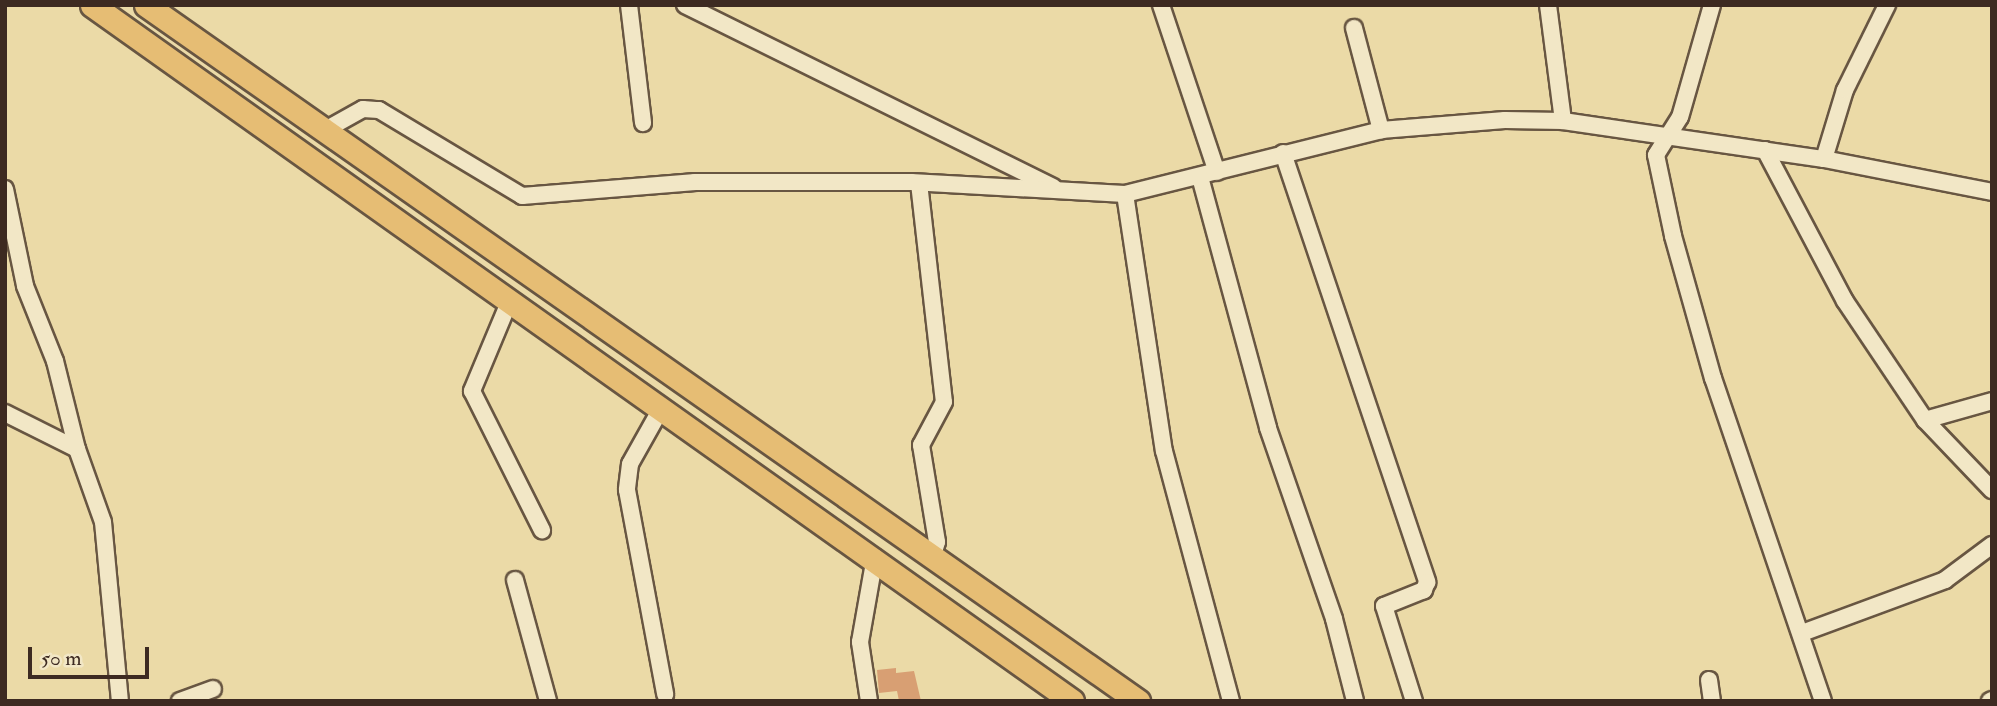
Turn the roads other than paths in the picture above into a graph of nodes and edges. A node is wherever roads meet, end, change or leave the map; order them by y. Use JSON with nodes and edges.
{"nodes":[{"id":1,"x":92,"y":5,"type":"edge"},
{"id":2,"x":146,"y":5,"type":"edge"},
{"id":3,"x":629,"y":5,"type":"edge"},
{"id":4,"x":685,"y":5,"type":"edge"},
{"id":5,"x":1161,"y":5,"type":"edge"},
{"id":6,"x":1548,"y":5,"type":"edge"},
{"id":7,"x":1712,"y":5,"type":"edge"},
{"id":8,"x":1887,"y":5,"type":"edge"},
{"id":9,"x":1354,"y":28,"type":"dead end"},
{"id":10,"x":1563,"y":121,"type":"junction"},
{"id":11,"x":643,"y":124,"type":"dead end"},
{"id":12,"x":327,"y":129,"type":"junction"},
{"id":13,"x":1381,"y":130,"type":"junction"},
{"id":14,"x":1671,"y":137,"type":"junction"},
{"id":15,"x":1765,"y":150,"type":"junction"},
{"id":16,"x":1283,"y":153,"type":"junction"},
{"id":17,"x":1824,"y":159,"type":"junction"},
{"id":18,"x":1217,"y":172,"type":"junction"},
{"id":19,"x":1200,"y":177,"type":"junction"},
{"id":20,"x":919,"y":183,"type":"junction"},
{"id":21,"x":5,"y":189,"type":"edge"},
{"id":22,"x":1062,"y":191,"type":"junction"},
{"id":23,"x":1992,"y":192,"type":"edge"},
{"id":24,"x":1125,"y":194,"type":"junction"},
{"id":25,"x":510,"y":300,"type":"junction"},
{"id":26,"x":1992,"y":401,"type":"edge"},
{"id":27,"x":662,"y":407,"type":"junction"},
{"id":28,"x":5,"y":413,"type":"edge"},
{"id":29,"x":1925,"y":420,"type":"junction"},
{"id":30,"x":76,"y":449,"type":"junction"},
{"id":31,"x":1992,"y":490,"type":"edge"},
{"id":32,"x":542,"y":530,"type":"dead end"},
{"id":33,"x":1992,"y":545,"type":"edge"},
{"id":34,"x":875,"y":557,"type":"junction"},
{"id":35,"x":932,"y":558,"type":"junction"},
{"id":36,"x":515,"y":580,"type":"dead end"},
{"id":37,"x":1802,"y":633,"type":"junction"},
{"id":38,"x":1709,"y":680,"type":"dead end"},
{"id":39,"x":213,"y":689,"type":"dead end"},
{"id":40,"x":666,"y":694,"type":"dead end"},
{"id":41,"x":120,"y":701,"type":"edge"},
{"id":42,"x":180,"y":701,"type":"edge"},
{"id":43,"x":548,"y":701,"type":"edge"},
{"id":44,"x":869,"y":701,"type":"edge"},
{"id":45,"x":1072,"y":701,"type":"edge"},
{"id":46,"x":1138,"y":701,"type":"edge"},
{"id":47,"x":1231,"y":701,"type":"edge"},
{"id":48,"x":1354,"y":701,"type":"edge"},
{"id":49,"x":1414,"y":701,"type":"edge"},
{"id":50,"x":1712,"y":701,"type":"edge"},
{"id":51,"x":1823,"y":701,"type":"edge"}],
"edges":[{"from":1,"to":25,"type":"highway"},
{"from":2,"to":12,"type":"highway"},
{"from":3,"to":11,"type":"street"},
{"from":4,"to":22,"type":"street"},
{"from":5,"to":18,"type":"street"},
{"from":6,"to":10,"type":"street"},
{"from":7,"to":14,"type":"street"},
{"from":8,"to":17,"type":"street"},
{"from":9,"to":13,"type":"street"},
{"from":10,"to":13,"type":"street"},
{"from":10,"to":14,"type":"street"},
{"from":12,"to":20,"type":"street"},
{"from":12,"to":35,"type":"highway"},
{"from":13,"to":16,"type":"street"},
{"from":14,"to":15,"type":"street"},
{"from":14,"to":37,"type":"street"},
{"from":15,"to":17,"type":"street"},
{"from":15,"to":29,"type":"street"},
{"from":16,"to":18,"type":"street"},
{"from":16,"to":49,"type":"street"},
{"from":17,"to":23,"type":"street"},
{"from":18,"to":19,"type":"street"},
{"from":19,"to":24,"type":"street"},
{"from":19,"to":48,"type":"street"},
{"from":20,"to":22,"type":"street"},
{"from":20,"to":35,"type":"street"},
{"from":21,"to":30,"type":"street"},
{"from":22,"to":24,"type":"street"},
{"from":24,"to":47,"type":"street"},
{"from":25,"to":27,"type":"highway"},
{"from":25,"to":32,"type":"street"},
{"from":26,"to":29,"type":"street"},
{"from":27,"to":34,"type":"highway"},
{"from":27,"to":40,"type":"street"},
{"from":28,"to":30,"type":"street"},
{"from":29,"to":31,"type":"street"},
{"from":30,"to":41,"type":"street"},
{"from":33,"to":37,"type":"street"},
{"from":34,"to":44,"type":"street"},
{"from":34,"to":45,"type":"highway"},
{"from":35,"to":46,"type":"highway"},
{"from":36,"to":43,"type":"street"},
{"from":37,"to":51,"type":"street"},
{"from":38,"to":50,"type":"street"},
{"from":39,"to":42,"type":"street"}]}
